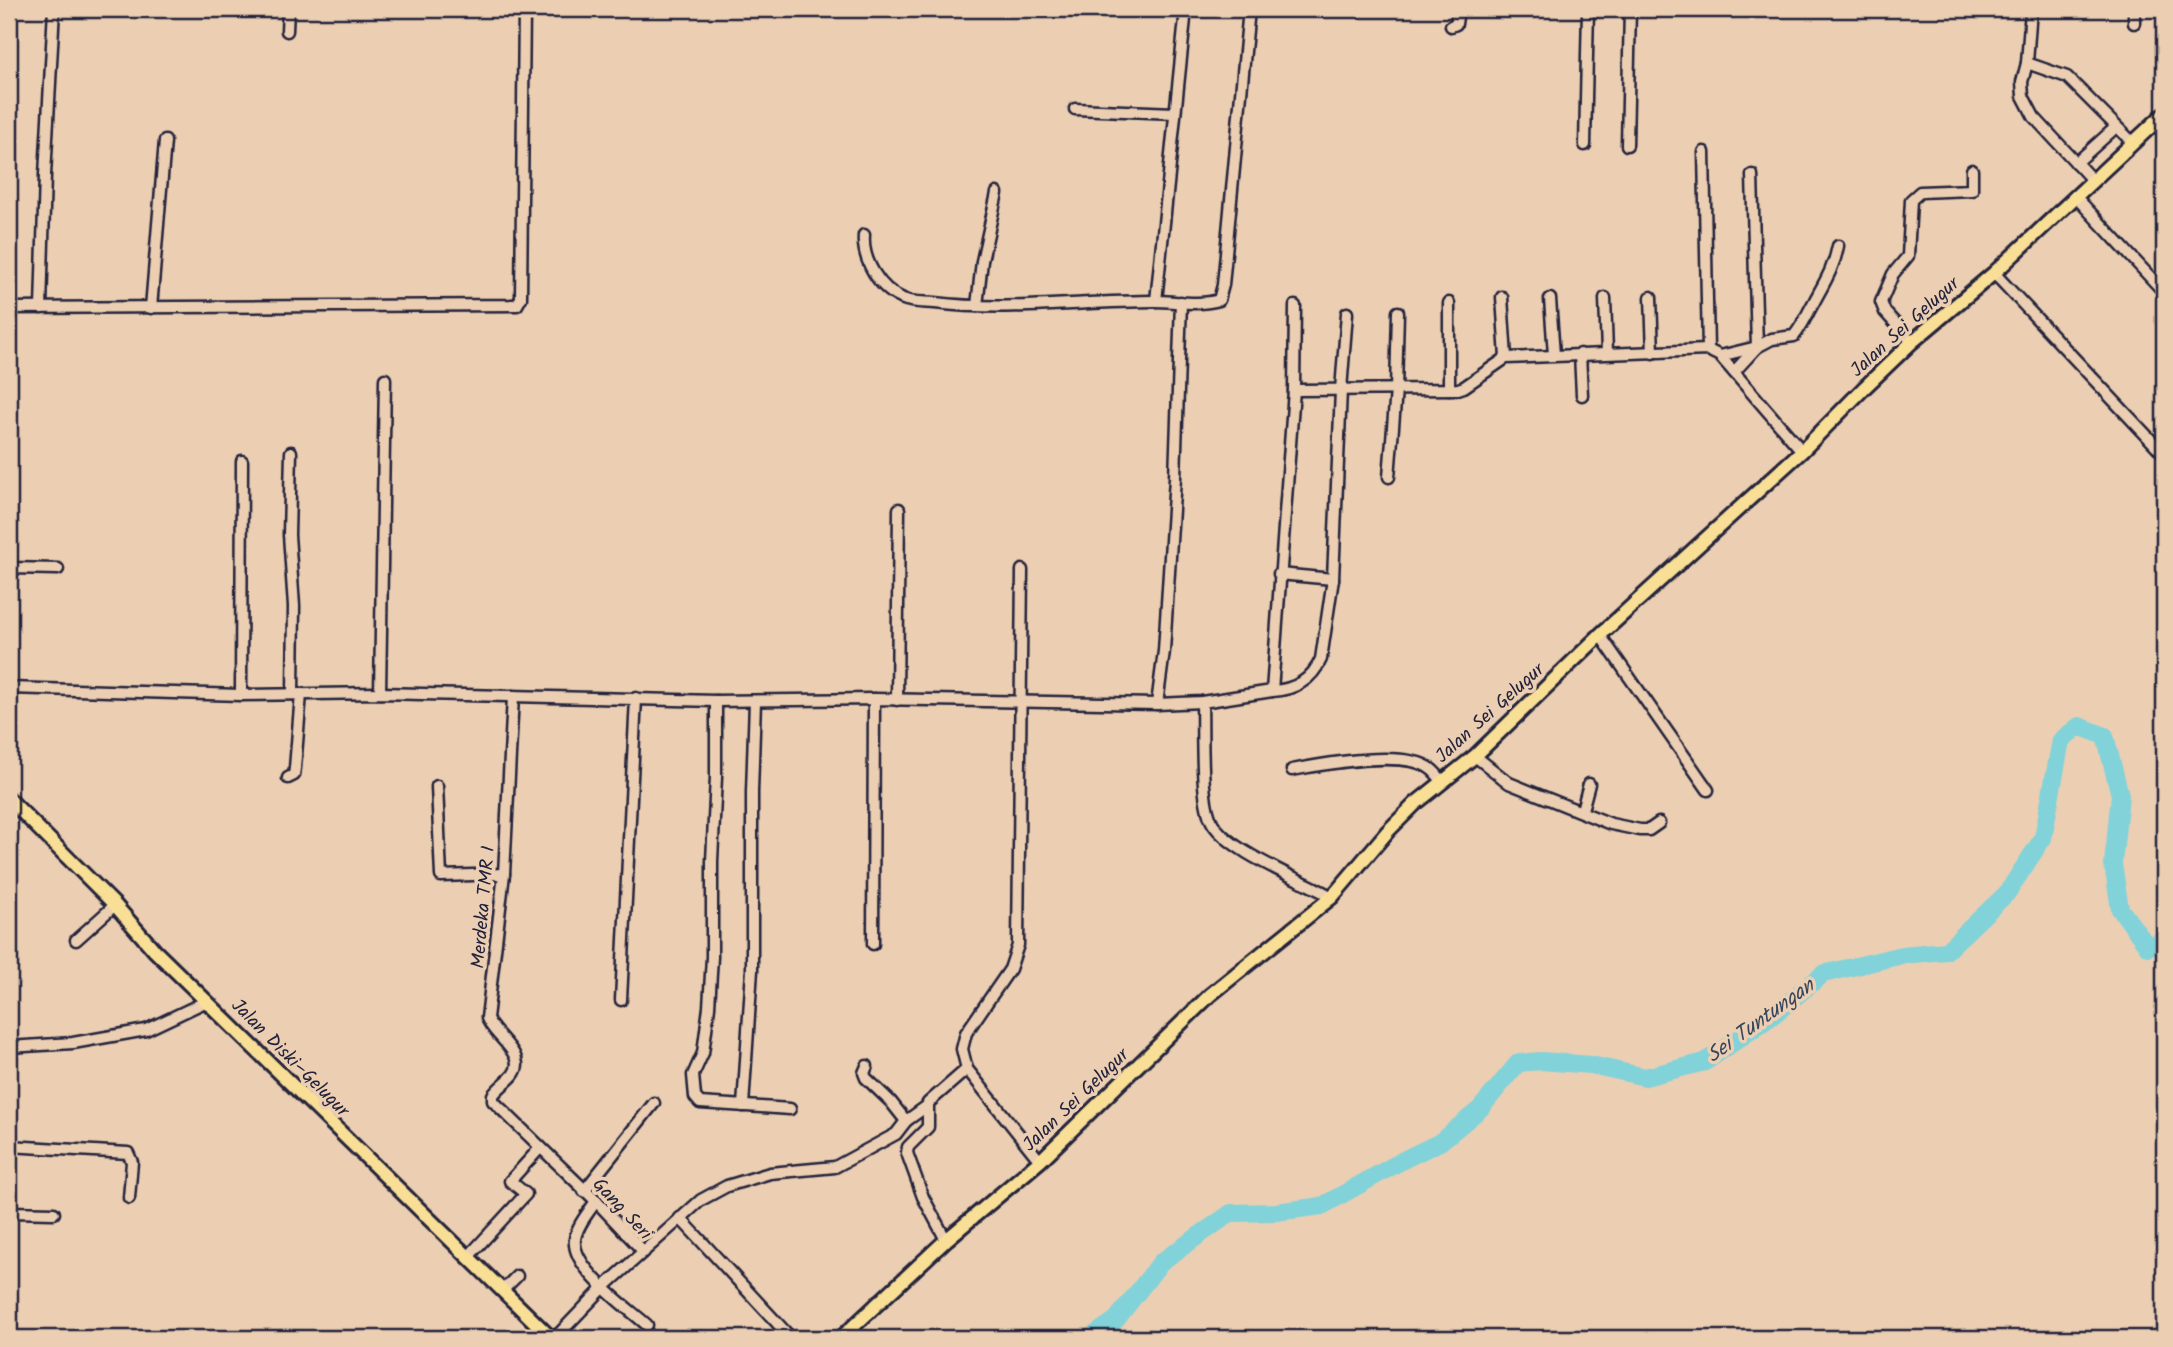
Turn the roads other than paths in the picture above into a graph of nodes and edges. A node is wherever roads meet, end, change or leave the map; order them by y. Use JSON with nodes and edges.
{"nodes":[{"id":1,"x":54,"y":9,"type":"edge"},
{"id":2,"x":288,"y":9,"type":"edge"},
{"id":3,"x":524,"y":9,"type":"edge"},
{"id":4,"x":1186,"y":9,"type":"edge"},
{"id":5,"x":1249,"y":9,"type":"edge"},
{"id":6,"x":1458,"y":9,"type":"edge"},
{"id":7,"x":1588,"y":9,"type":"edge"},
{"id":8,"x":1630,"y":9,"type":"edge"},
{"id":9,"x":2031,"y":9,"type":"edge"},
{"id":10,"x":2134,"y":9,"type":"edge"},
{"id":11,"x":2134,"y":23,"type":"dead end"},
{"id":12,"x":1451,"y":26,"type":"dead end"},
{"id":13,"x":287,"y":31,"type":"dead end"},
{"id":14,"x":2027,"y":63,"type":"junction"},
{"id":15,"x":1075,"y":109,"type":"dead end"},
{"id":16,"x":1175,"y":113,"type":"junction"},
{"id":17,"x":2164,"y":114,"type":"edge"},
{"id":18,"x":2116,"y":127,"type":"junction"},
{"id":19,"x":165,"y":141,"type":"dead end"},
{"id":20,"x":2133,"y":143,"type":"junction"},
{"id":21,"x":1585,"y":145,"type":"dead end"},
{"id":22,"x":1627,"y":145,"type":"dead end"},
{"id":23,"x":1704,"y":152,"type":"dead end"},
{"id":24,"x":2076,"y":163,"type":"junction"},
{"id":25,"x":1972,"y":170,"type":"dead end"},
{"id":26,"x":1752,"y":175,"type":"dead end"},
{"id":27,"x":2093,"y":181,"type":"junction"},
{"id":28,"x":997,"y":193,"type":"dead end"},
{"id":29,"x":2075,"y":196,"type":"junction"},
{"id":30,"x":863,"y":234,"type":"dead end"},
{"id":31,"x":1838,"y":246,"type":"dead end"},
{"id":32,"x":1994,"y":273,"type":"junction"},
{"id":33,"x":2164,"y":292,"type":"edge"},
{"id":34,"x":1502,"y":297,"type":"dead end"},
{"id":35,"x":1651,"y":297,"type":"dead end"},
{"id":36,"x":1605,"y":298,"type":"dead end"},
{"id":37,"x":1550,"y":299,"type":"dead end"},
{"id":38,"x":1156,"y":301,"type":"junction"},
{"id":39,"x":1181,"y":302,"type":"junction"},
{"id":40,"x":1449,"y":303,"type":"dead end"},
{"id":41,"x":977,"y":306,"type":"junction"},
{"id":42,"x":1295,"y":306,"type":"dead end"},
{"id":43,"x":9,"y":308,"type":"edge"},
{"id":44,"x":41,"y":308,"type":"junction"},
{"id":45,"x":151,"y":308,"type":"junction"},
{"id":46,"x":1398,"y":312,"type":"dead end"},
{"id":47,"x":1347,"y":313,"type":"dead end"},
{"id":48,"x":1912,"y":342,"type":"junction"},
{"id":49,"x":1757,"y":348,"type":"junction"},
{"id":50,"x":1708,"y":350,"type":"junction"},
{"id":51,"x":1607,"y":352,"type":"junction"},
{"id":52,"x":1653,"y":353,"type":"junction"},
{"id":53,"x":1580,"y":354,"type":"junction"},
{"id":54,"x":1554,"y":355,"type":"junction"},
{"id":55,"x":1720,"y":356,"type":"junction"},
{"id":56,"x":1506,"y":358,"type":"junction"},
{"id":57,"x":1734,"y":372,"type":"junction"},
{"id":58,"x":386,"y":379,"type":"dead end"},
{"id":59,"x":1449,"y":389,"type":"junction"},
{"id":60,"x":1294,"y":390,"type":"junction"},
{"id":61,"x":1341,"y":390,"type":"junction"},
{"id":62,"x":1396,"y":390,"type":"junction"},
{"id":63,"x":1582,"y":395,"type":"dead end"},
{"id":64,"x":1802,"y":451,"type":"junction"},
{"id":65,"x":291,"y":453,"type":"dead end"},
{"id":66,"x":2164,"y":454,"type":"edge"},
{"id":67,"x":242,"y":461,"type":"dead end"},
{"id":68,"x":1389,"y":477,"type":"dead end"},
{"id":69,"x":899,"y":509,"type":"dead end"},
{"id":70,"x":9,"y":568,"type":"edge"},
{"id":71,"x":58,"y":569,"type":"dead end"},
{"id":72,"x":1022,"y":570,"type":"dead end"},
{"id":73,"x":1279,"y":574,"type":"junction"},
{"id":74,"x":1333,"y":579,"type":"junction"},
{"id":75,"x":1600,"y":635,"type":"junction"},
{"id":76,"x":9,"y":688,"type":"edge"},
{"id":77,"x":1272,"y":691,"type":"junction"},
{"id":78,"x":380,"y":693,"type":"junction"},
{"id":79,"x":297,"y":694,"type":"junction"},
{"id":80,"x":241,"y":695,"type":"junction"},
{"id":81,"x":513,"y":696,"type":"junction"},
{"id":82,"x":636,"y":698,"type":"junction"},
{"id":83,"x":874,"y":699,"type":"junction"},
{"id":84,"x":897,"y":700,"type":"junction"},
{"id":85,"x":716,"y":701,"type":"junction"},
{"id":86,"x":755,"y":701,"type":"junction"},
{"id":87,"x":1022,"y":702,"type":"junction"},
{"id":88,"x":1202,"y":702,"type":"junction"},
{"id":89,"x":1157,"y":704,"type":"junction"},
{"id":90,"x":1475,"y":756,"type":"junction"},
{"id":91,"x":1292,"y":770,"type":"dead end"},
{"id":92,"x":288,"y":778,"type":"dead end"},
{"id":93,"x":1442,"y":781,"type":"junction"},
{"id":94,"x":1589,"y":784,"type":"dead end"},
{"id":95,"x":437,"y":786,"type":"dead end"},
{"id":96,"x":1708,"y":790,"type":"dead end"},
{"id":97,"x":9,"y":799,"type":"edge"},
{"id":98,"x":1581,"y":810,"type":"junction"},
{"id":99,"x":1659,"y":823,"type":"dead end"},
{"id":100,"x":504,"y":874,"type":"junction"},
{"id":101,"x":1332,"y":897,"type":"junction"},
{"id":102,"x":115,"y":905,"type":"junction"},
{"id":103,"x":76,"y":940,"type":"dead end"},
{"id":104,"x":873,"y":944,"type":"dead end"},
{"id":105,"x":621,"y":1000,"type":"dead end"},
{"id":106,"x":206,"y":1001,"type":"junction"},
{"id":107,"x":9,"y":1047,"type":"edge"},
{"id":108,"x":867,"y":1066,"type":"dead end"},
{"id":109,"x":967,"y":1069,"type":"junction"},
{"id":110,"x":493,"y":1101,"type":"joint"},
{"id":111,"x":654,"y":1103,"type":"dead end"},
{"id":112,"x":743,"y":1106,"type":"junction"},
{"id":113,"x":927,"y":1107,"type":"junction"},
{"id":114,"x":790,"y":1109,"type":"dead end"},
{"id":115,"x":906,"y":1121,"type":"junction"},
{"id":116,"x":9,"y":1146,"type":"edge"},
{"id":117,"x":540,"y":1148,"type":"junction"},
{"id":118,"x":1040,"y":1161,"type":"junction"},
{"id":119,"x":584,"y":1191,"type":"junction"},
{"id":120,"x":130,"y":1198,"type":"dead end"},
{"id":121,"x":596,"y":1200,"type":"junction"},
{"id":122,"x":9,"y":1212,"type":"edge"},
{"id":123,"x":54,"y":1213,"type":"dead end"},
{"id":124,"x":680,"y":1218,"type":"junction"},
{"id":125,"x":946,"y":1240,"type":"junction"},
{"id":126,"x":644,"y":1252,"type":"junction"},
{"id":127,"x":468,"y":1257,"type":"junction"},
{"id":128,"x":517,"y":1276,"type":"dead end"},
{"id":129,"x":604,"y":1287,"type":"junction"},
{"id":130,"x":502,"y":1291,"type":"junction"},
{"id":131,"x":647,"y":1325,"type":"dead end"},
{"id":132,"x":553,"y":1338,"type":"edge"},
{"id":133,"x":791,"y":1338,"type":"edge"},
{"id":134,"x":841,"y":1338,"type":"edge"}],
"edges":[{"from":1,"to":44,"type":"street"},
{"from":2,"to":13,"type":"street"},
{"from":3,"to":45,"type":"street"},
{"from":4,"to":16,"type":"street"},
{"from":5,"to":39,"type":"street"},
{"from":6,"to":12,"type":"street"},
{"from":7,"to":21,"type":"street"},
{"from":8,"to":22,"type":"street"},
{"from":9,"to":14,"type":"street"},
{"from":10,"to":11,"type":"street"},
{"from":14,"to":18,"type":"street"},
{"from":14,"to":24,"type":"street"},
{"from":15,"to":16,"type":"street"},
{"from":16,"to":38,"type":"street"},
{"from":17,"to":20,"type":"main road","name":"Jalan Sei Gelugur"},
{"from":18,"to":20,"type":"street"},
{"from":18,"to":24,"type":"street"},
{"from":19,"to":45,"type":"street"},
{"from":20,"to":27,"type":"main road","name":"Jalan Sei Gelugur"},
{"from":23,"to":50,"type":"street"},
{"from":24,"to":27,"type":"street"},
{"from":25,"to":48,"type":"street"},
{"from":26,"to":49,"type":"street"},
{"from":27,"to":29,"type":"main road","name":"Jalan Sei Gelugur"},
{"from":28,"to":41,"type":"street"},
{"from":29,"to":32,"type":"main road","name":"Jalan Sei Gelugur"},
{"from":29,"to":33,"type":"street"},
{"from":30,"to":41,"type":"street"},
{"from":31,"to":49,"type":"street"},
{"from":32,"to":48,"type":"main road","name":"Jalan Sei Gelugur"},
{"from":32,"to":66,"type":"street"},
{"from":34,"to":56,"type":"street"},
{"from":35,"to":52,"type":"street"},
{"from":36,"to":51,"type":"street"},
{"from":37,"to":54,"type":"street"},
{"from":38,"to":39,"type":"street"},
{"from":38,"to":41,"type":"street"},
{"from":39,"to":89,"type":"street"},
{"from":40,"to":59,"type":"street"},
{"from":42,"to":60,"type":"street"},
{"from":43,"to":44,"type":"street"},
{"from":44,"to":45,"type":"street"},
{"from":46,"to":62,"type":"street"},
{"from":47,"to":61,"type":"street"},
{"from":48,"to":64,"type":"main road","name":"Jalan Sei Gelugur"},
{"from":49,"to":55,"type":"street"},
{"from":49,"to":57,"type":"street"},
{"from":50,"to":52,"type":"street"},
{"from":50,"to":55,"type":"street"},
{"from":51,"to":52,"type":"street"},
{"from":51,"to":53,"type":"street"},
{"from":53,"to":54,"type":"street"},
{"from":53,"to":63,"type":"street"},
{"from":54,"to":56,"type":"street"},
{"from":55,"to":57,"type":"street"},
{"from":56,"to":59,"type":"street"},
{"from":57,"to":64,"type":"street"},
{"from":58,"to":78,"type":"street"},
{"from":59,"to":62,"type":"street"},
{"from":60,"to":61,"type":"street"},
{"from":60,"to":73,"type":"street"},
{"from":61,"to":62,"type":"street"},
{"from":61,"to":74,"type":"street"},
{"from":62,"to":68,"type":"street"},
{"from":64,"to":75,"type":"main road","name":"Jalan Sei Gelugur"},
{"from":65,"to":79,"type":"street"},
{"from":67,"to":80,"type":"street"},
{"from":69,"to":84,"type":"street"},
{"from":70,"to":71,"type":"street"},
{"from":72,"to":87,"type":"street"},
{"from":73,"to":74,"type":"street"},
{"from":73,"to":77,"type":"street"},
{"from":74,"to":77,"type":"street"},
{"from":75,"to":90,"type":"main road","name":"Jalan Sei Gelugur"},
{"from":75,"to":96,"type":"street"},
{"from":76,"to":80,"type":"street"},
{"from":77,"to":88,"type":"street"},
{"from":78,"to":79,"type":"street"},
{"from":78,"to":81,"type":"street"},
{"from":79,"to":80,"type":"street"},
{"from":79,"to":92,"type":"street"},
{"from":81,"to":82,"type":"street"},
{"from":81,"to":100,"type":"street","name":"Merdeka TMR I"},
{"from":82,"to":85,"type":"street"},
{"from":82,"to":105,"type":"street"},
{"from":83,"to":84,"type":"street"},
{"from":83,"to":86,"type":"street"},
{"from":83,"to":104,"type":"street"},
{"from":84,"to":87,"type":"street"},
{"from":85,"to":86,"type":"street"},
{"from":85,"to":112,"type":"street"},
{"from":86,"to":112,"type":"street"},
{"from":87,"to":89,"type":"street"},
{"from":87,"to":109,"type":"street"},
{"from":88,"to":89,"type":"street"},
{"from":88,"to":101,"type":"street"},
{"from":90,"to":93,"type":"main road","name":"Jalan Sei Gelugur"},
{"from":90,"to":98,"type":"street"},
{"from":91,"to":93,"type":"street"},
{"from":93,"to":101,"type":"main road","name":"Jalan Sei Gelugur"},
{"from":94,"to":98,"type":"street"},
{"from":95,"to":100,"type":"street"},
{"from":97,"to":102,"type":"main road","name":"Jalan Diski–Gelugur"},
{"from":98,"to":99,"type":"street"},
{"from":100,"to":110,"type":"street","name":"Merdeka TMR I"},
{"from":101,"to":118,"type":"main road","name":"Jalan Sei Gelugur"},
{"from":102,"to":103,"type":"street"},
{"from":102,"to":106,"type":"main road","name":"Jalan Diski–Gelugur"},
{"from":106,"to":107,"type":"street"},
{"from":106,"to":127,"type":"main road","name":"Jalan Diski–Gelugur"},
{"from":108,"to":115,"type":"street"},
{"from":109,"to":113,"type":"street"},
{"from":109,"to":118,"type":"street"},
{"from":110,"to":117,"type":"street","name":"Gang Seri"},
{"from":111,"to":119,"type":"street"},
{"from":112,"to":114,"type":"street"},
{"from":113,"to":115,"type":"street"},
{"from":113,"to":125,"type":"street"},
{"from":115,"to":124,"type":"street"},
{"from":116,"to":120,"type":"street"},
{"from":117,"to":119,"type":"street","name":"Gang Seri"},
{"from":117,"to":127,"type":"street"},
{"from":118,"to":125,"type":"main road","name":"Jalan Sei Gelugur"},
{"from":119,"to":121,"type":"street","name":"Gang Seri"},
{"from":121,"to":126,"type":"street","name":"Gang Seri"},
{"from":121,"to":129,"type":"street"},
{"from":122,"to":123,"type":"street"},
{"from":124,"to":126,"type":"street"},
{"from":124,"to":133,"type":"street"},
{"from":125,"to":134,"type":"main road","name":"Jalan Sei Gelugur"},
{"from":126,"to":129,"type":"street","name":"Gang Seri"},
{"from":127,"to":130,"type":"main road","name":"Jalan Diski–Gelugur"},
{"from":128,"to":130,"type":"street"},
{"from":129,"to":131,"type":"street"},
{"from":129,"to":132,"type":"street","name":"Gang Seri"},
{"from":130,"to":132,"type":"main road","name":"Jalan Diski–Gelugur"}]}
